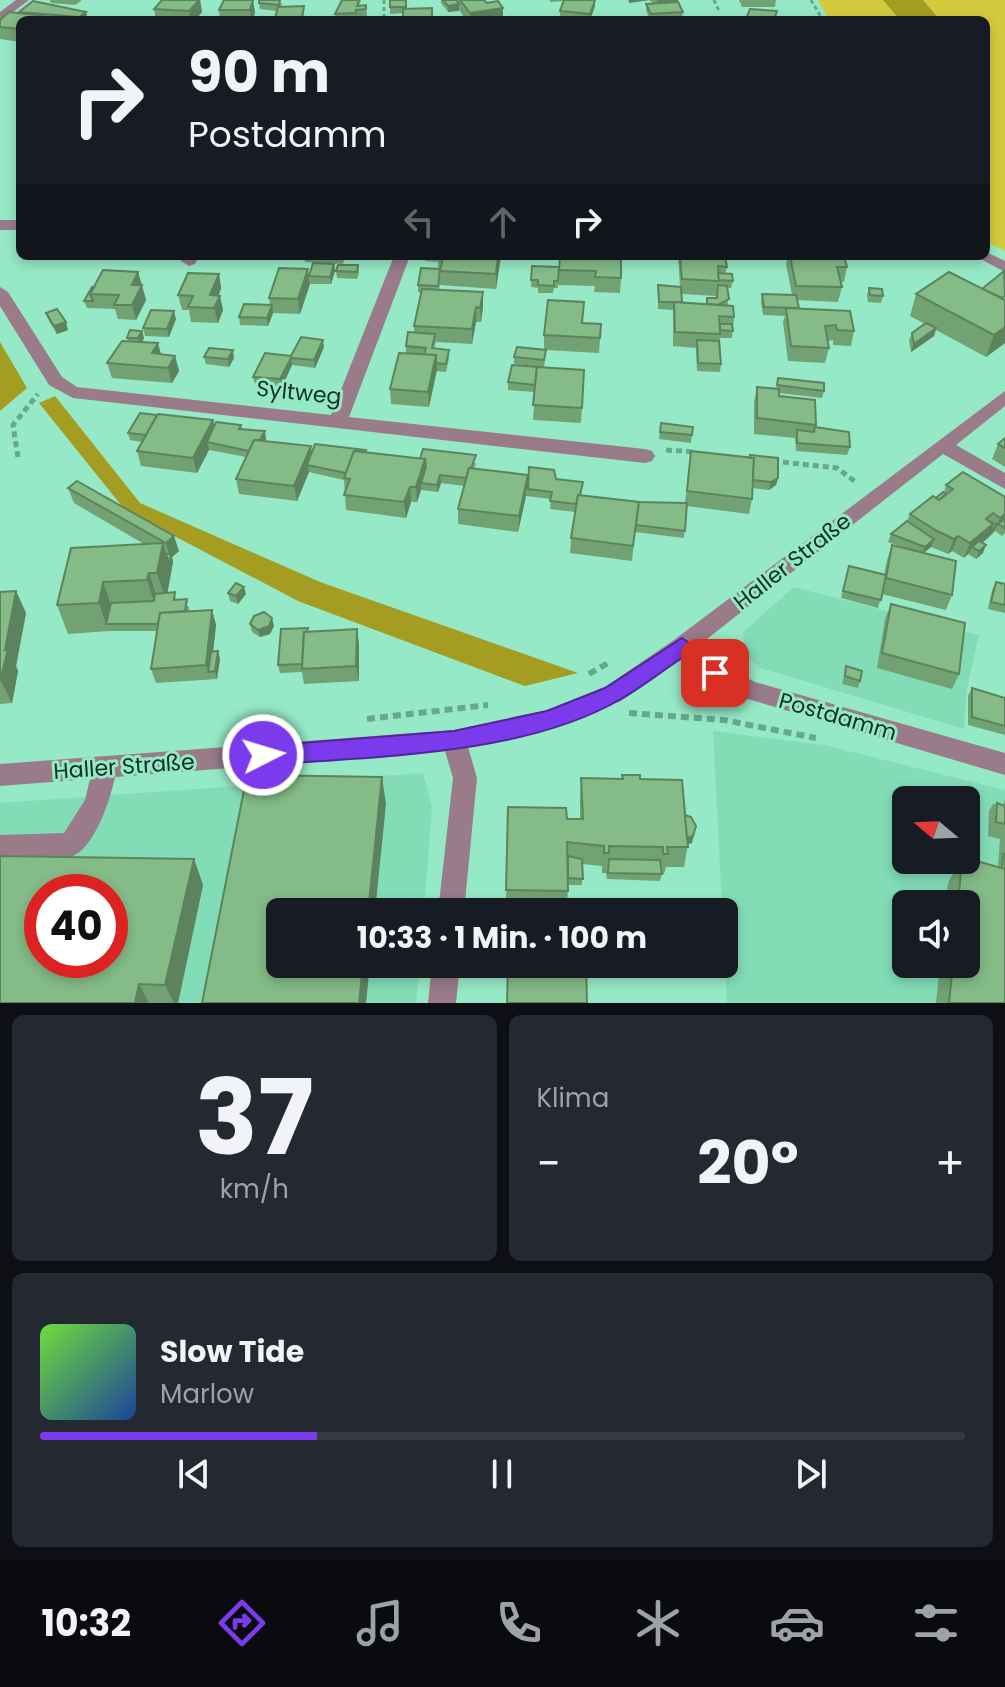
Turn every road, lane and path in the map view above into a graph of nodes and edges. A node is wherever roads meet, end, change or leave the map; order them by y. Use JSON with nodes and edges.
{"nodes":[{"id":1,"x":23,"y":0,"type":"edge"},
{"id":2,"x":714,"y":0,"type":"edge"},
{"id":3,"x":719,"y":11,"type":"dead end"},
{"id":4,"x":0,"y":18,"type":"edge"},
{"id":5,"x":400,"y":260,"type":"edge"},
{"id":6,"x":0,"y":292,"type":"edge"},
{"id":7,"x":55,"y":381,"type":"junction"},
{"id":8,"x":1005,"y":397,"type":"edge"},
{"id":9,"x":338,"y":420,"type":"junction"},
{"id":10,"x":942,"y":445,"type":"junction"},
{"id":11,"x":699,"y":453,"type":"edge"},
{"id":12,"x":645,"y":456,"type":"joint"},
{"id":13,"x":18,"y":457,"type":"dead end"},
{"id":14,"x":760,"y":459,"type":"edge"},
{"id":15,"x":1005,"y":482,"type":"edge"},
{"id":16,"x":869,"y":486,"type":"junction"},
{"id":17,"x":847,"y":494,"type":"dead end"},
{"id":18,"x":682,"y":646,"type":"junction"},
{"id":19,"x":616,"y":658,"type":"dead end"},
{"id":20,"x":581,"y":678,"type":"dead end"},
{"id":21,"x":497,"y":703,"type":"dead end"},
{"id":22,"x":631,"y":715,"type":"dead end"},
{"id":23,"x":355,"y":720,"type":"dead end"},
{"id":24,"x":454,"y":740,"type":"junction"},
{"id":25,"x":827,"y":740,"type":"dead end"},
{"id":26,"x":1005,"y":764,"type":"edge"},
{"id":27,"x":104,"y":768,"type":"junction"},
{"id":28,"x":0,"y":775,"type":"edge"},
{"id":29,"x":0,"y":847,"type":"edge"},
{"id":30,"x":452,"y":898,"type":"edge"},
{"id":31,"x":445,"y":978,"type":"edge"},
{"id":32,"x":442,"y":1003,"type":"edge"}],
"edges":[{"from":1,"to":4,"type":"street"},
{"from":2,"to":3,"type":"path"},
{"from":5,"to":9,"type":"street"},
{"from":6,"to":7,"type":"street"},
{"from":7,"to":9,"type":"street","name":"Syltweg"},
{"from":7,"to":13,"type":"path"},
{"from":8,"to":10,"type":"street","name":"Haller Straße"},
{"from":9,"to":12,"type":"street","name":"Syltweg"},
{"from":10,"to":15,"type":"street"},
{"from":10,"to":16,"type":"street","name":"Haller Straße"},
{"from":11,"to":12,"type":"path"},
{"from":14,"to":16,"type":"path"},
{"from":16,"to":17,"type":"path"},
{"from":16,"to":18,"type":"street","name":"Haller Straße"},
{"from":18,"to":24,"type":"street","name":"Haller Straße"},
{"from":18,"to":26,"type":"street","name":"Postdamm"},
{"from":19,"to":20,"type":"path"},
{"from":21,"to":23,"type":"path"},
{"from":22,"to":25,"type":"path"},
{"from":24,"to":27,"type":"street","name":"Haller Straße"},
{"from":24,"to":30,"type":"street"},
{"from":27,"to":28,"type":"street","name":"Haller Straße"},
{"from":27,"to":29,"type":"street"},
{"from":31,"to":32,"type":"street"}]}
